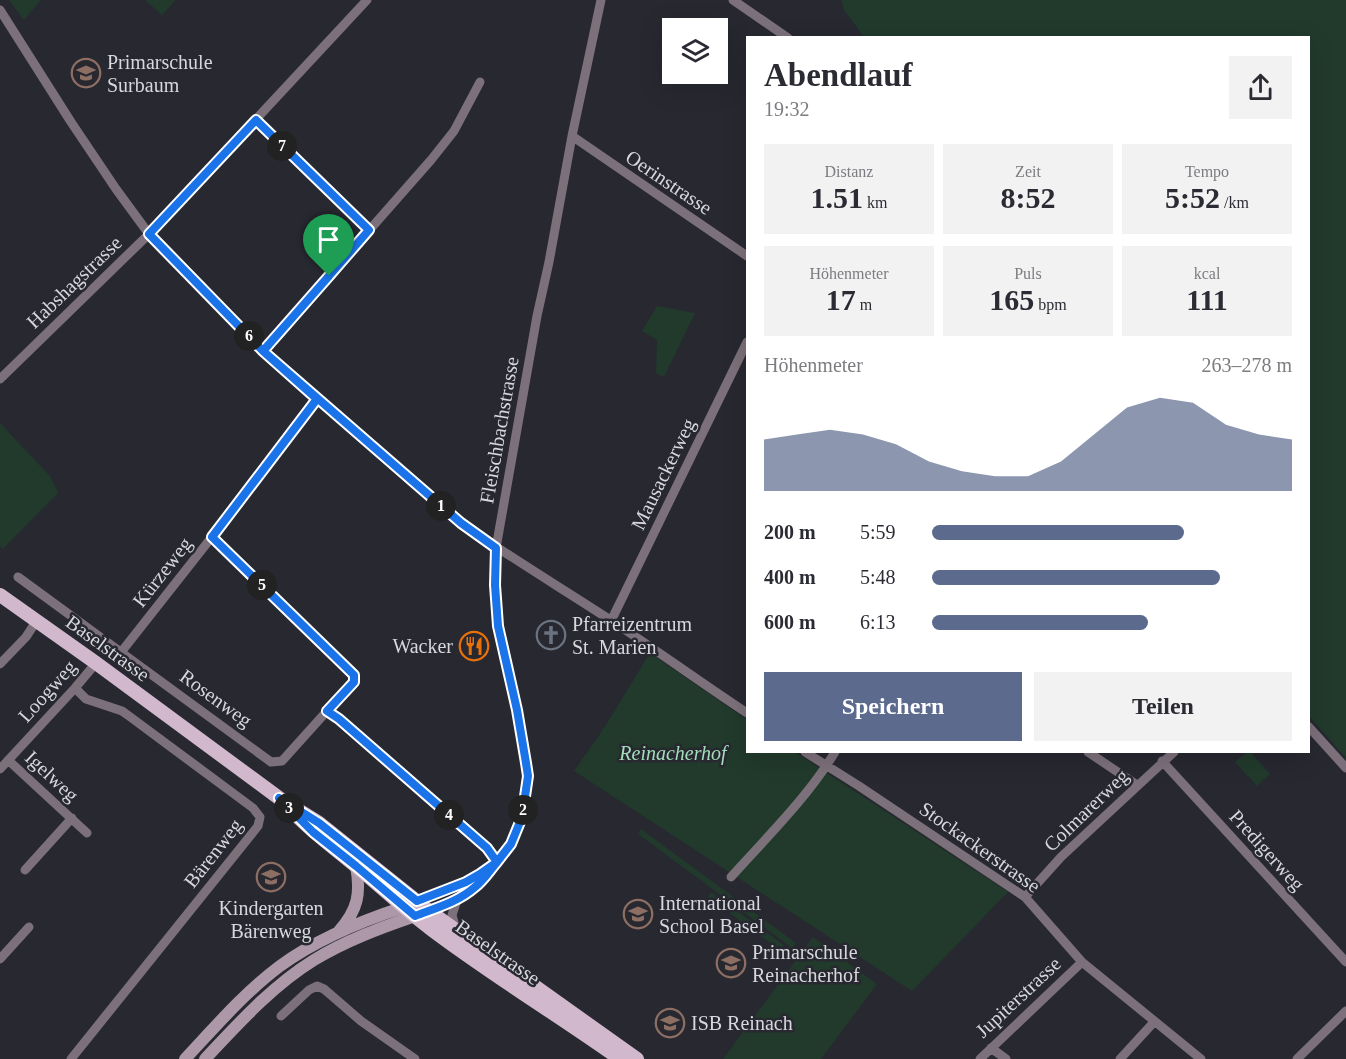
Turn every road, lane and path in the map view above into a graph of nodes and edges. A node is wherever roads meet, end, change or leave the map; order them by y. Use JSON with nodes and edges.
{"nodes":[{"id":1,"x":367,"y":0,"type":"edge"},
{"id":2,"x":601,"y":0,"type":"edge"},
{"id":3,"x":733,"y":0,"type":"edge"},
{"id":4,"x":0,"y":10,"type":"edge"},
{"id":5,"x":785,"y":36,"type":"edge"},
{"id":6,"x":480,"y":82,"type":"dead end"},
{"id":7,"x":256,"y":120,"type":"junction"},
{"id":8,"x":572,"y":136,"type":"junction"},
{"id":9,"x":369,"y":230,"type":"junction"},
{"id":10,"x":149,"y":234,"type":"junction"},
{"id":11,"x":746,"y":255,"type":"edge"},
{"id":12,"x":746,"y":344,"type":"edge"},
{"id":13,"x":263,"y":351,"type":"junction"},
{"id":14,"x":2,"y":373,"type":"edge"},
{"id":15,"x":317,"y":399,"type":"junction"},
{"id":16,"x":212,"y":537,"type":"junction"},
{"id":17,"x":496,"y":548,"type":"junction"},
{"id":18,"x":18,"y":577,"type":"dead end"},
{"id":19,"x":0,"y":595,"type":"edge"},
{"id":20,"x":37,"y":620,"type":"junction"},
{"id":21,"x":611,"y":621,"type":"junction"},
{"id":22,"x":122,"y":651,"type":"junction"},
{"id":23,"x":96,"y":663,"type":"junction"},
{"id":24,"x":0,"y":664,"type":"edge"},
{"id":25,"x":75,"y":688,"type":"junction"},
{"id":26,"x":327,"y":711,"type":"junction"},
{"id":27,"x":746,"y":712,"type":"edge"},
{"id":28,"x":1310,"y":728,"type":"edge"},
{"id":29,"x":807,"y":753,"type":"edge"},
{"id":30,"x":834,"y":753,"type":"edge"},
{"id":31,"x":1089,"y":753,"type":"edge"},
{"id":32,"x":1173,"y":753,"type":"edge"},
{"id":33,"x":8,"y":760,"type":"junction"},
{"id":34,"x":1162,"y":761,"type":"junction"},
{"id":35,"x":827,"y":765,"type":"junction"},
{"id":36,"x":1346,"y":768,"type":"edge"},
{"id":37,"x":0,"y":769,"type":"edge"},
{"id":38,"x":1137,"y":785,"type":"junction"},
{"id":39,"x":279,"y":798,"type":"junction"},
{"id":40,"x":72,"y":818,"type":"junction"},
{"id":41,"x":87,"y":833,"type":"dead end"},
{"id":42,"x":497,"y":862,"type":"junction"},
{"id":43,"x":356,"y":866,"type":"junction"},
{"id":44,"x":25,"y":870,"type":"dead end"},
{"id":45,"x":731,"y":877,"type":"dead end"},
{"id":46,"x":1025,"y":897,"type":"junction"},
{"id":47,"x":457,"y":900,"type":"junction"},
{"id":48,"x":417,"y":901,"type":"junction"},
{"id":49,"x":404,"y":907,"type":"junction"},
{"id":50,"x":429,"y":911,"type":"junction"},
{"id":51,"x":415,"y":916,"type":"junction"},
{"id":52,"x":29,"y":927,"type":"dead end"},
{"id":53,"x":456,"y":930,"type":"junction"},
{"id":54,"x":337,"y":933,"type":"junction"},
{"id":55,"x":0,"y":959,"type":"edge"},
{"id":56,"x":1082,"y":962,"type":"junction"},
{"id":57,"x":1346,"y":963,"type":"edge"},
{"id":58,"x":1346,"y":1011,"type":"edge"},
{"id":59,"x":281,"y":1016,"type":"dead end"},
{"id":60,"x":1154,"y":1022,"type":"junction"},
{"id":61,"x":991,"y":1048,"type":"junction"},
{"id":62,"x":196,"y":1057,"type":"edge"},
{"id":63,"x":70,"y":1059,"type":"edge"},
{"id":64,"x":415,"y":1059,"type":"edge"},
{"id":65,"x":620,"y":1059,"type":"edge"},
{"id":66,"x":637,"y":1059,"type":"edge"},
{"id":67,"x":980,"y":1059,"type":"edge"},
{"id":68,"x":1006,"y":1059,"type":"edge"},
{"id":69,"x":1120,"y":1059,"type":"edge"},
{"id":70,"x":1201,"y":1059,"type":"edge"},
{"id":71,"x":1297,"y":1059,"type":"edge"}],
"edges":[{"from":1,"to":7,"type":"street","name":"Habshagstrasse"},
{"from":2,"to":8,"type":"street","name":"Fleischbachstrasse"},
{"from":3,"to":5,"type":"street"},
{"from":4,"to":10,"type":"street"},
{"from":6,"to":9,"type":"street"},
{"from":7,"to":9,"type":"street"},
{"from":7,"to":10,"type":"street","name":"Habshagstrasse"},
{"from":8,"to":11,"type":"street","name":"Oerinstrasse"},
{"from":8,"to":17,"type":"street","name":"Fleischbachstrasse"},
{"from":9,"to":13,"type":"street"},
{"from":10,"to":13,"type":"street"},
{"from":10,"to":14,"type":"street","name":"Habshagstrasse"},
{"from":12,"to":21,"type":"street","name":"Mausackerweg"},
{"from":13,"to":15,"type":"street"},
{"from":15,"to":16,"type":"street","name":"Kürzeweg"},
{"from":15,"to":17,"type":"street"},
{"from":16,"to":22,"type":"street","name":"Kürzeweg"},
{"from":16,"to":26,"type":"street","name":"Rosenweg"},
{"from":17,"to":21,"type":"street"},
{"from":17,"to":42,"type":"street","name":"Fleischbachstrasse"},
{"from":18,"to":22,"type":"street","name":"Rosenweg"},
{"from":19,"to":20,"type":"main road","name":"Baselstrasse"},
{"from":20,"to":23,"type":"main road","name":"Baselstrasse"},
{"from":20,"to":24,"type":"street"},
{"from":21,"to":27,"type":"street"},
{"from":22,"to":26,"type":"street","name":"Rosenweg"},
{"from":23,"to":25,"type":"street","name":"Loogweg"},
{"from":23,"to":39,"type":"main road","name":"Baselstrasse"},
{"from":25,"to":33,"type":"street","name":"Loogweg"},
{"from":25,"to":63,"type":"street","name":"Bärenweg"},
{"from":26,"to":42,"type":"street"},
{"from":28,"to":36,"type":"street"},
{"from":29,"to":35,"type":"street","name":"Stockackerstrasse"},
{"from":30,"to":35,"type":"street"},
{"from":31,"to":38,"type":"street"},
{"from":32,"to":34,"type":"street","name":"Colmarerweg"},
{"from":33,"to":37,"type":"street","name":"Loogweg"},
{"from":33,"to":40,"type":"street","name":"Igelweg"},
{"from":34,"to":38,"type":"street","name":"Colmarerweg"},
{"from":34,"to":57,"type":"street","name":"Predigerweg"},
{"from":35,"to":45,"type":"street"},
{"from":35,"to":46,"type":"street","name":"Stockackerstrasse"},
{"from":38,"to":46,"type":"street","name":"Colmarerweg"},
{"from":39,"to":43,"type":"main road","name":"Baselstrasse"},
{"from":39,"to":48,"type":"main road","name":"Baselstrasse"},
{"from":40,"to":41,"type":"street","name":"Igelweg"},
{"from":40,"to":44,"type":"street","name":"Igelweg"},
{"from":42,"to":47,"type":"street","name":"Fleischbachstrasse"},
{"from":42,"to":48,"type":"street","name":"Fleischbachstrasse"},
{"from":43,"to":49,"type":"main road","name":"Baselstrasse"},
{"from":43,"to":54,"type":"main road"},
{"from":46,"to":56,"type":"street","name":"Stockackerstrasse"},
{"from":47,"to":50,"type":"street","name":"Fleischbachstrasse"},
{"from":47,"to":53,"type":"street","name":"Baselstrasse"},
{"from":48,"to":49,"type":"main road"},
{"from":48,"to":50,"type":"main road","name":"Baselstrasse"},
{"from":49,"to":51,"type":"main road","name":"Baselstrasse"},
{"from":49,"to":54,"type":"main road"},
{"from":50,"to":51,"type":"main road"},
{"from":50,"to":53,"type":"main road","name":"Baselstrasse"},
{"from":51,"to":62,"type":"main road"},
{"from":51,"to":65,"type":"main road","name":"Baselstrasse"},
{"from":52,"to":55,"type":"street"},
{"from":53,"to":66,"type":"main road","name":"Baselstrasse"},
{"from":54,"to":62,"type":"main road"},
{"from":56,"to":60,"type":"street","name":"Stockackerstrasse"},
{"from":56,"to":61,"type":"street","name":"Jupiterstrasse"},
{"from":58,"to":71,"type":"street"},
{"from":59,"to":64,"type":"street"},
{"from":60,"to":69,"type":"street"},
{"from":60,"to":70,"type":"street","name":"Stockackerstrasse"},
{"from":61,"to":67,"type":"street","name":"Jupiterstrasse"},
{"from":61,"to":68,"type":"street"}]}
